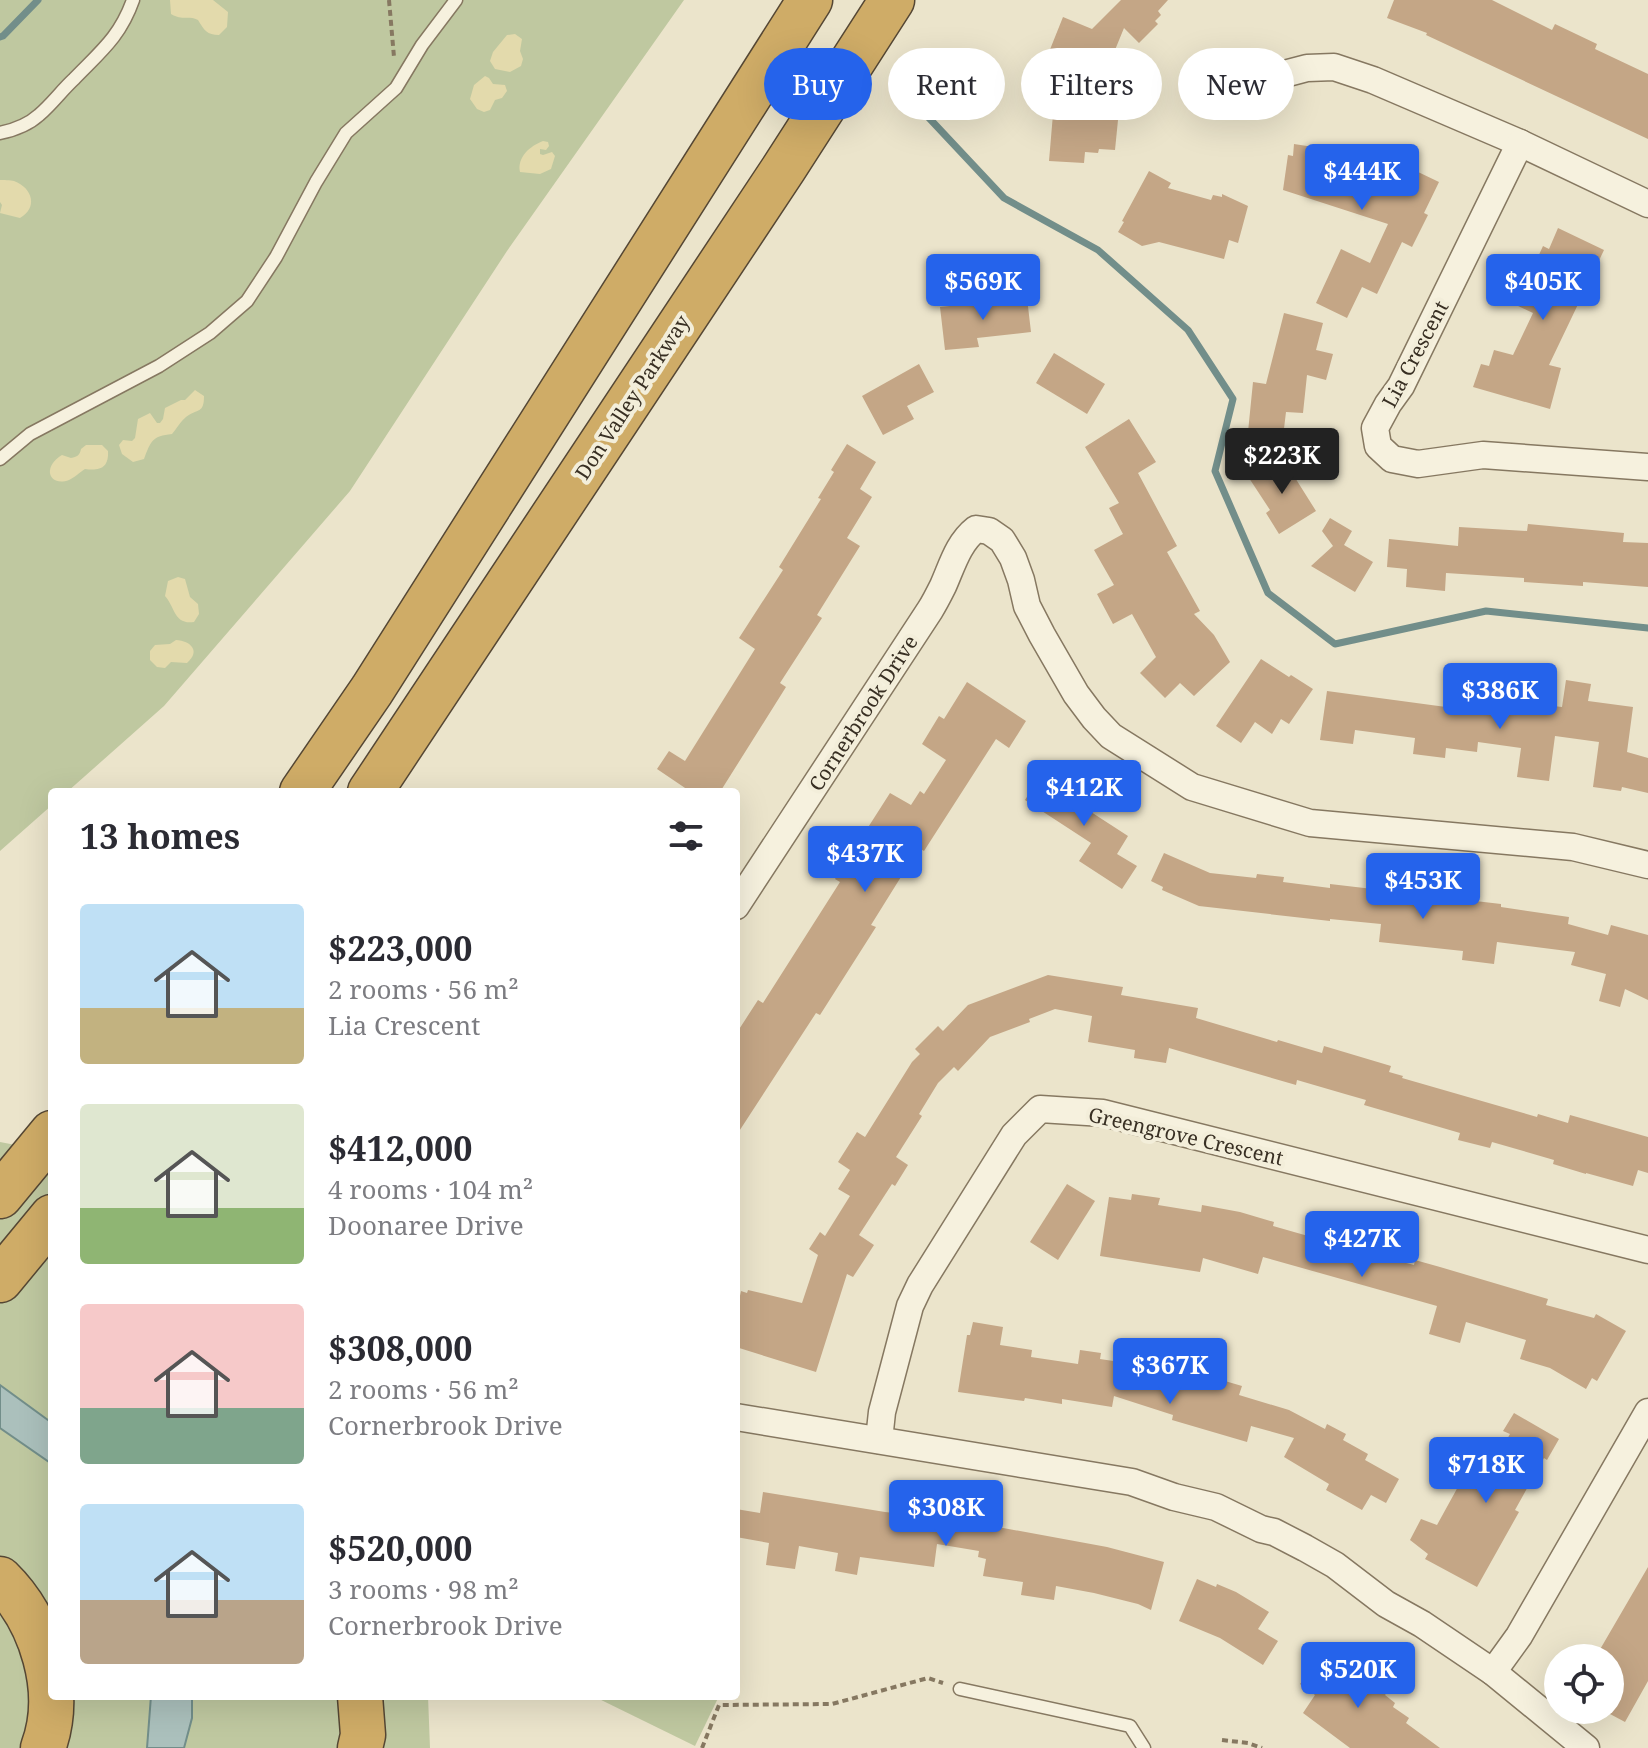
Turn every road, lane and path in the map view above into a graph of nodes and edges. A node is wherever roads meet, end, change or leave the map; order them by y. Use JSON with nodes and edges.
{"nodes":[{"id":1,"x":133,"y":0,"type":"edge"},
{"id":2,"x":389,"y":0,"type":"edge"},
{"id":3,"x":456,"y":0,"type":"edge"},
{"id":4,"x":810,"y":0,"type":"edge"},
{"id":5,"x":892,"y":0,"type":"edge"},
{"id":6,"x":1294,"y":71,"type":"edge"},
{"id":7,"x":396,"y":88,"type":"junction"},
{"id":8,"x":0,"y":133,"type":"edge"},
{"id":9,"x":1520,"y":143,"type":"junction"},
{"id":10,"x":1648,"y":204,"type":"edge"},
{"id":11,"x":0,"y":459,"type":"edge"},
{"id":12,"x":1648,"y":467,"type":"edge"},
{"id":13,"x":305,"y":788,"type":"edge"},
{"id":14,"x":373,"y":788,"type":"edge"},
{"id":15,"x":1648,"y":865,"type":"edge"},
{"id":16,"x":740,"y":900,"type":"edge"},
{"id":17,"x":48,"y":1138,"type":"edge"},
{"id":18,"x":0,"y":1196,"type":"edge"},
{"id":19,"x":48,"y":1222,"type":"edge"},
{"id":20,"x":1648,"y":1250,"type":"edge"},
{"id":21,"x":9,"y":1269,"type":"edge"},
{"id":22,"x":1648,"y":1412,"type":"edge"},
{"id":23,"x":740,"y":1418,"type":"edge"},
{"id":24,"x":879,"y":1440,"type":"junction"},
{"id":25,"x":0,"y":1579,"type":"edge"},
{"id":26,"x":48,"y":1670,"type":"edge"},
{"id":27,"x":1493,"y":1672,"type":"junction"},
{"id":28,"x":960,"y":1689,"type":"joint"},
{"id":29,"x":52,"y":1700,"type":"edge"},
{"id":30,"x":360,"y":1700,"type":"edge"},
{"id":31,"x":1222,"y":1740,"type":"dead end"},
{"id":32,"x":43,"y":1748,"type":"edge"},
{"id":33,"x":360,"y":1748,"type":"edge"},
{"id":34,"x":702,"y":1748,"type":"edge"},
{"id":35,"x":1144,"y":1748,"type":"edge"},
{"id":36,"x":1262,"y":1748,"type":"edge"},
{"id":37,"x":1586,"y":1748,"type":"edge"}],
"edges":[{"from":1,"to":8,"type":"lane"},
{"from":2,"to":7,"type":"path"},
{"from":3,"to":7,"type":"lane"},
{"from":4,"to":13,"type":"highway"},
{"from":5,"to":14,"type":"highway","name":"Don Valley Parkway"},
{"from":6,"to":9,"type":"street"},
{"from":7,"to":11,"type":"lane"},
{"from":9,"to":10,"type":"street"},
{"from":9,"to":12,"type":"street","name":"Lia Crescent"},
{"from":15,"to":16,"type":"street","name":"Cornerbrook Drive"},
{"from":17,"to":18,"type":"highway"},
{"from":19,"to":21,"type":"highway"},
{"from":20,"to":24,"type":"street","name":"Greengrove Crescent"},
{"from":22,"to":27,"type":"street"},
{"from":23,"to":24,"type":"street"},
{"from":24,"to":27,"type":"street"},
{"from":25,"to":26,"type":"highway"},
{"from":27,"to":37,"type":"street"},
{"from":28,"to":34,"type":"path"},
{"from":28,"to":35,"type":"lane"},
{"from":29,"to":32,"type":"highway"},
{"from":30,"to":33,"type":"highway"},
{"from":31,"to":36,"type":"path"}]}
